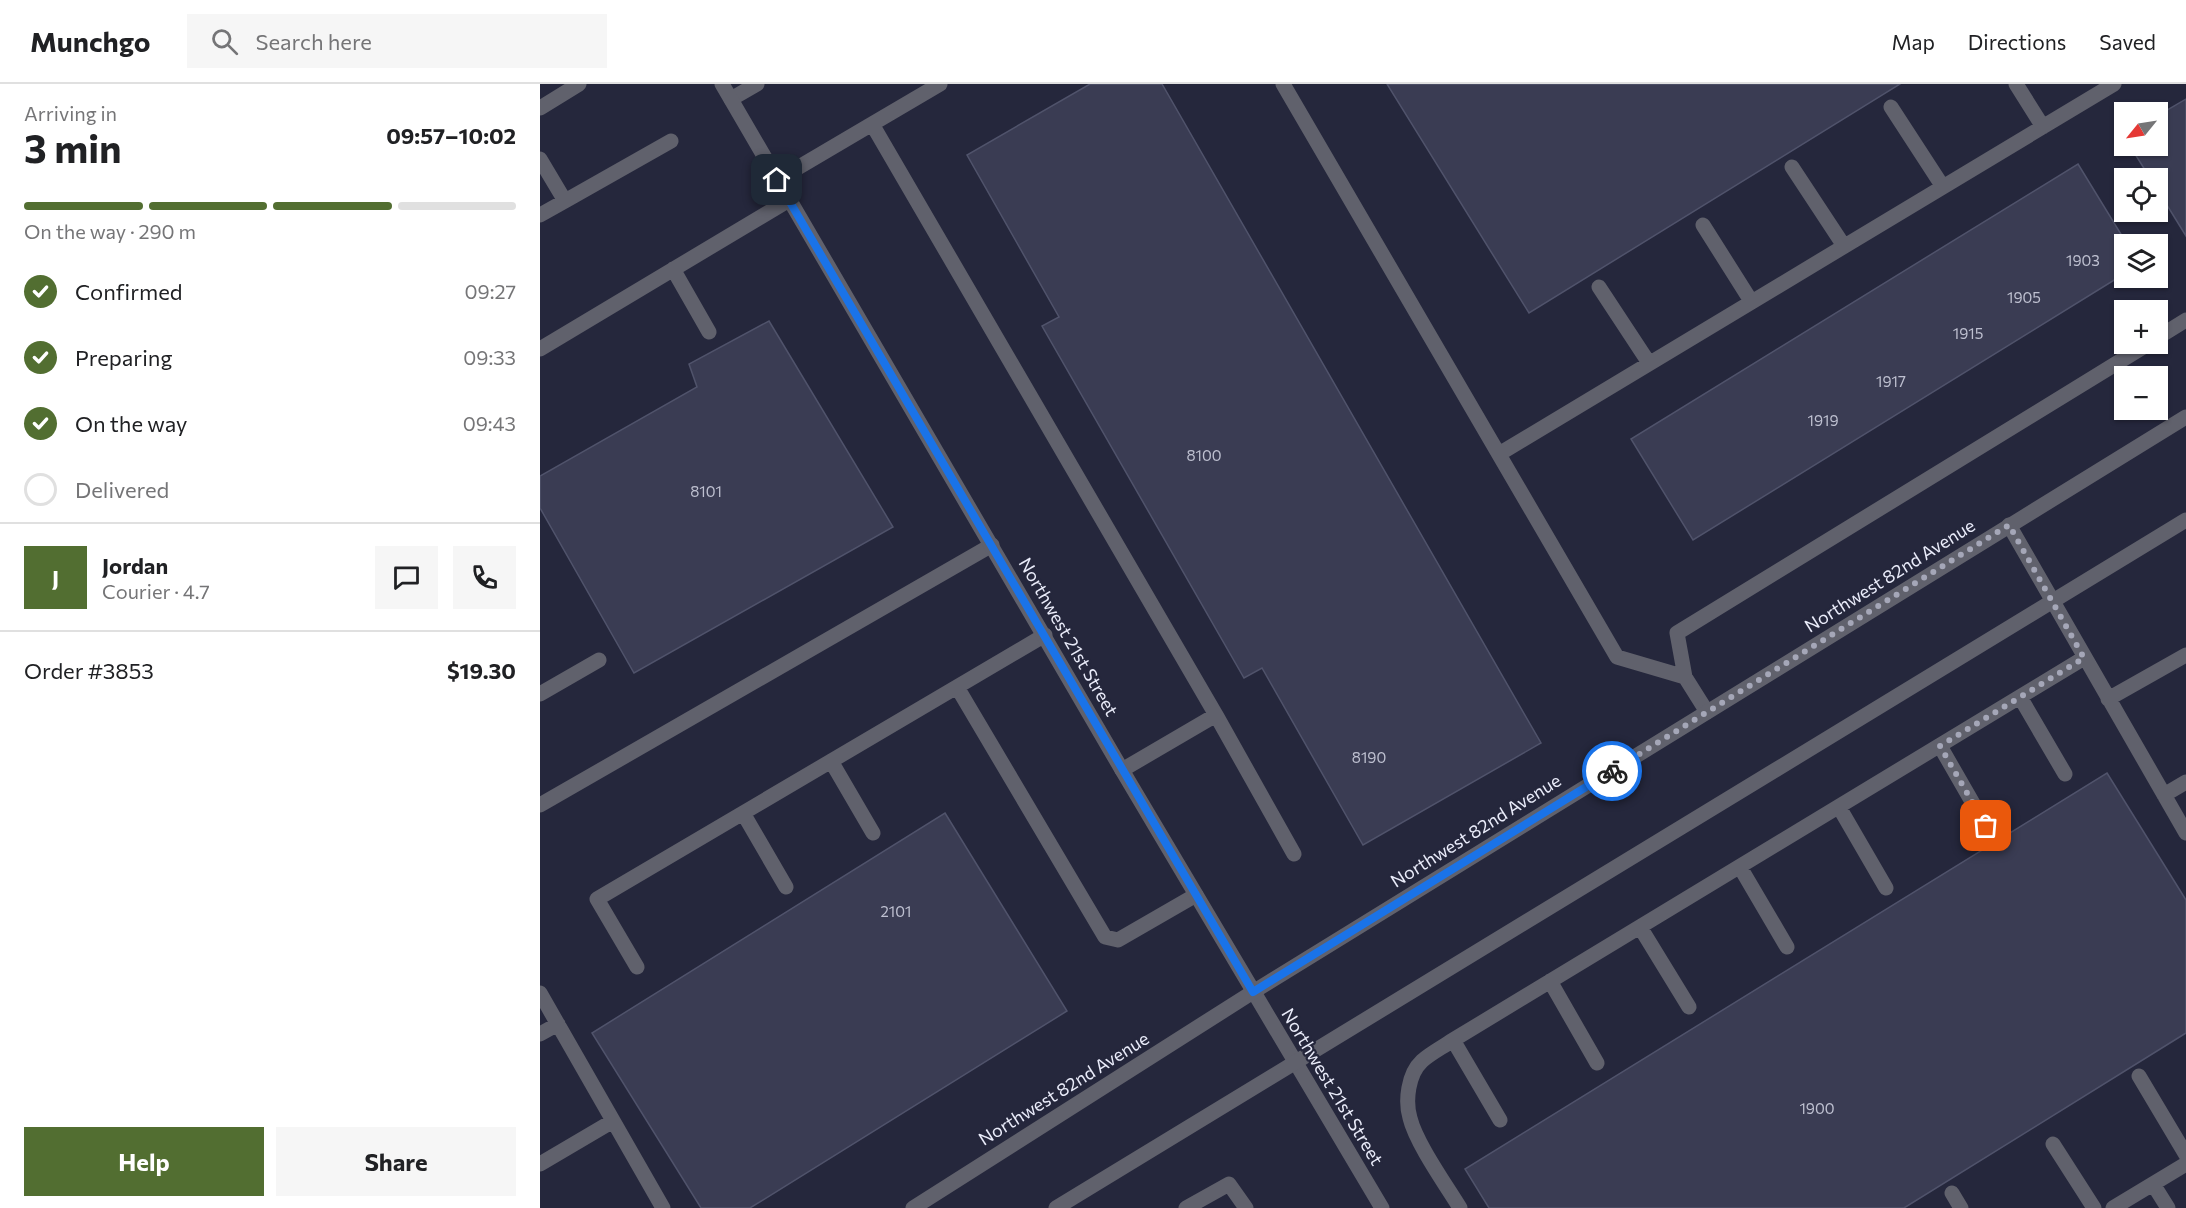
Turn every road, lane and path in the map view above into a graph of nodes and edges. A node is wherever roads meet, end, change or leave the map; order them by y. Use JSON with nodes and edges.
{"nodes":[{"id":1,"x":579,"y":84,"type":"edge"},
{"id":2,"x":722,"y":84,"type":"edge"},
{"id":3,"x":757,"y":84,"type":"edge"},
{"id":4,"x":940,"y":84,"type":"edge"},
{"id":5,"x":1283,"y":84,"type":"edge"},
{"id":6,"x":2016,"y":84,"type":"edge"},
{"id":7,"x":2114,"y":84,"type":"edge"},
{"id":8,"x":731,"y":99,"type":"junction"},
{"id":9,"x":1892,"y":107,"type":"dead end"},
{"id":10,"x":540,"y":108,"type":"edge"},
{"id":11,"x":872,"y":124,"type":"junction"},
{"id":12,"x":2043,"y":127,"type":"junction"},
{"id":13,"x":671,"y":141,"type":"dead end"},
{"id":14,"x":540,"y":159,"type":"edge"},
{"id":15,"x":1792,"y":168,"type":"dead end"},
{"id":16,"x":777,"y":180,"type":"junction"},
{"id":17,"x":1943,"y":187,"type":"junction"},
{"id":18,"x":789,"y":200,"type":"junction"},
{"id":19,"x":565,"y":201,"type":"junction"},
{"id":20,"x":540,"y":216,"type":"edge"},
{"id":21,"x":1702,"y":225,"type":"dead end"},
{"id":22,"x":1844,"y":246,"type":"junction"},
{"id":23,"x":674,"y":269,"type":"junction"},
{"id":24,"x":1599,"y":287,"type":"dead end"},
{"id":25,"x":1751,"y":301,"type":"junction"},
{"id":26,"x":2186,"y":320,"type":"edge"},
{"id":27,"x":2168,"y":331,"type":"edge"},
{"id":28,"x":709,"y":332,"type":"dead end"},
{"id":29,"x":540,"y":349,"type":"edge"},
{"id":30,"x":2132,"y":354,"type":"edge"},
{"id":31,"x":1648,"y":363,"type":"junction"},
{"id":32,"x":2186,"y":417,"type":"edge"},
{"id":33,"x":1499,"y":454,"type":"junction"},
{"id":34,"x":2186,"y":520,"type":"edge"},
{"id":35,"x":2009,"y":525,"type":"junction"},
{"id":36,"x":992,"y":545,"type":"junction"},
{"id":37,"x":2052,"y":602,"type":"junction"},
{"id":38,"x":1045,"y":635,"type":"junction"},
{"id":39,"x":2186,"y":655,"type":"edge"},
{"id":40,"x":2084,"y":658,"type":"junction"},
{"id":41,"x":600,"y":660,"type":"dead end"},
{"id":42,"x":1685,"y":677,"type":"junction"},
{"id":43,"x":957,"y":687,"type":"junction"},
{"id":44,"x":540,"y":694,"type":"edge"},
{"id":45,"x":2020,"y":697,"type":"junction"},
{"id":46,"x":2108,"y":699,"type":"junction"},
{"id":47,"x":1707,"y":712,"type":"junction"},
{"id":48,"x":1216,"y":715,"type":"junction"},
{"id":49,"x":1940,"y":746,"type":"junction"},
{"id":50,"x":831,"y":760,"type":"junction"},
{"id":51,"x":1122,"y":770,"type":"junction"},
{"id":52,"x":2065,"y":774,"type":"dead end"},
{"id":53,"x":2186,"y":782,"type":"edge"},
{"id":54,"x":2164,"y":795,"type":"junction"},
{"id":55,"x":540,"y":805,"type":"edge"},
{"id":56,"x":1839,"y":807,"type":"junction"},
{"id":57,"x":743,"y":813,"type":"junction"},
{"id":58,"x":1986,"y":826,"type":"dead end"},
{"id":59,"x":873,"y":833,"type":"dead end"},
{"id":60,"x":2186,"y":833,"type":"edge"},
{"id":61,"x":1294,"y":854,"type":"dead end"},
{"id":62,"x":1740,"y":867,"type":"junction"},
{"id":63,"x":786,"y":887,"type":"dead end"},
{"id":64,"x":1886,"y":888,"type":"dead end"},
{"id":65,"x":1196,"y":895,"type":"junction"},
{"id":66,"x":1640,"y":927,"type":"junction"},
{"id":67,"x":1787,"y":947,"type":"dead end"},
{"id":68,"x":637,"y":967,"type":"dead end"},
{"id":69,"x":1550,"y":981,"type":"junction"},
{"id":70,"x":1253,"y":992,"type":"junction"},
{"id":71,"x":540,"y":993,"type":"edge"},
{"id":72,"x":1689,"y":1006,"type":"dead end"},
{"id":73,"x":558,"y":1024,"type":"junction"},
{"id":74,"x":540,"y":1034,"type":"edge"},
{"id":75,"x":1453,"y":1040,"type":"junction"},
{"id":76,"x":1597,"y":1063,"type":"dead end"},
{"id":77,"x":1296,"y":1064,"type":"junction"},
{"id":78,"x":2139,"y":1076,"type":"dead end"},
{"id":79,"x":1500,"y":1120,"type":"dead end"},
{"id":80,"x":613,"y":1121,"type":"junction"},
{"id":81,"x":2053,"y":1144,"type":"dead end"},
{"id":82,"x":2186,"y":1155,"type":"edge"},
{"id":83,"x":540,"y":1164,"type":"edge"},
{"id":84,"x":2186,"y":1164,"type":"edge"},
{"id":85,"x":2153,"y":1184,"type":"junction"},
{"id":86,"x":1952,"y":1193,"type":"dead end"},
{"id":87,"x":663,"y":1208,"type":"edge"},
{"id":88,"x":913,"y":1208,"type":"edge"},
{"id":89,"x":1056,"y":1208,"type":"edge"},
{"id":90,"x":1186,"y":1208,"type":"edge"},
{"id":91,"x":1246,"y":1208,"type":"edge"},
{"id":92,"x":1382,"y":1208,"type":"edge"},
{"id":93,"x":1460,"y":1208,"type":"edge"},
{"id":94,"x":1961,"y":1208,"type":"edge"},
{"id":95,"x":2094,"y":1208,"type":"edge"},
{"id":96,"x":2113,"y":1208,"type":"edge"},
{"id":97,"x":2168,"y":1208,"type":"edge"}],
"edges":[{"from":1,"to":10,"type":"street"},
{"from":2,"to":8,"type":"street","name":"Northwest 21st Street"},
{"from":3,"to":8,"type":"street"},
{"from":4,"to":11,"type":"street"},
{"from":5,"to":33,"type":"street"},
{"from":6,"to":12,"type":"street"},
{"from":7,"to":12,"type":"street"},
{"from":8,"to":16,"type":"street","name":"Northwest 21st Street"},
{"from":9,"to":17,"type":"street"},
{"from":11,"to":16,"type":"street"},
{"from":11,"to":48,"type":"street"},
{"from":12,"to":17,"type":"street"},
{"from":13,"to":19,"type":"street"},
{"from":14,"to":19,"type":"street"},
{"from":15,"to":22,"type":"street"},
{"from":16,"to":18,"type":"street","name":"Northwest 21st Street"},
{"from":17,"to":22,"type":"street"},
{"from":18,"to":23,"type":"street"},
{"from":18,"to":36,"type":"street","name":"Northwest 21st Street"},
{"from":19,"to":20,"type":"street"},
{"from":21,"to":25,"type":"street"},
{"from":22,"to":25,"type":"street"},
{"from":23,"to":28,"type":"street"},
{"from":23,"to":29,"type":"street"},
{"from":24,"to":31,"type":"street"},
{"from":25,"to":31,"type":"street"},
{"from":26,"to":27,"type":"street"},
{"from":30,"to":42,"type":"street"},
{"from":31,"to":33,"type":"street"},
{"from":32,"to":35,"type":"street","name":"Northwest 82nd Avenue"},
{"from":33,"to":42,"type":"street"},
{"from":34,"to":37,"type":"street"},
{"from":35,"to":37,"type":"street"},
{"from":35,"to":47,"type":"street","name":"Northwest 82nd Avenue"},
{"from":36,"to":38,"type":"street","name":"Northwest 21st Street"},
{"from":36,"to":55,"type":"street"},
{"from":37,"to":40,"type":"street"},
{"from":37,"to":77,"type":"street"},
{"from":38,"to":43,"type":"street"},
{"from":38,"to":51,"type":"street","name":"Northwest 21st Street"},
{"from":39,"to":46,"type":"street"},
{"from":40,"to":45,"type":"street"},
{"from":40,"to":46,"type":"street"},
{"from":41,"to":44,"type":"street"},
{"from":42,"to":47,"type":"street"},
{"from":43,"to":50,"type":"street"},
{"from":43,"to":65,"type":"street"},
{"from":45,"to":49,"type":"street"},
{"from":45,"to":52,"type":"street"},
{"from":46,"to":54,"type":"street"},
{"from":47,"to":70,"type":"street","name":"Northwest 82nd Avenue"},
{"from":48,"to":51,"type":"street"},
{"from":48,"to":61,"type":"street"},
{"from":49,"to":56,"type":"street"},
{"from":49,"to":58,"type":"street"},
{"from":50,"to":57,"type":"street"},
{"from":50,"to":59,"type":"street"},
{"from":51,"to":65,"type":"street","name":"Northwest 21st Street"},
{"from":53,"to":54,"type":"street"},
{"from":54,"to":60,"type":"street"},
{"from":56,"to":62,"type":"street"},
{"from":56,"to":64,"type":"street"},
{"from":57,"to":63,"type":"street"},
{"from":57,"to":68,"type":"street"},
{"from":62,"to":66,"type":"street"},
{"from":62,"to":67,"type":"street"},
{"from":65,"to":70,"type":"street","name":"Northwest 21st Street"},
{"from":66,"to":69,"type":"street"},
{"from":66,"to":72,"type":"street"},
{"from":69,"to":75,"type":"street"},
{"from":69,"to":76,"type":"street"},
{"from":70,"to":77,"type":"street","name":"Northwest 21st Street"},
{"from":70,"to":88,"type":"street","name":"Northwest 82nd Avenue"},
{"from":71,"to":73,"type":"street"},
{"from":73,"to":74,"type":"street"},
{"from":73,"to":80,"type":"street"},
{"from":75,"to":79,"type":"street"},
{"from":75,"to":93,"type":"street"},
{"from":77,"to":89,"type":"street"},
{"from":77,"to":92,"type":"street","name":"Northwest 21st Street"},
{"from":78,"to":82,"type":"street"},
{"from":80,"to":83,"type":"street"},
{"from":80,"to":87,"type":"street"},
{"from":81,"to":95,"type":"street"},
{"from":84,"to":85,"type":"street"},
{"from":85,"to":96,"type":"street"},
{"from":85,"to":97,"type":"street"},
{"from":86,"to":94,"type":"street"},
{"from":90,"to":91,"type":"street"}]}
